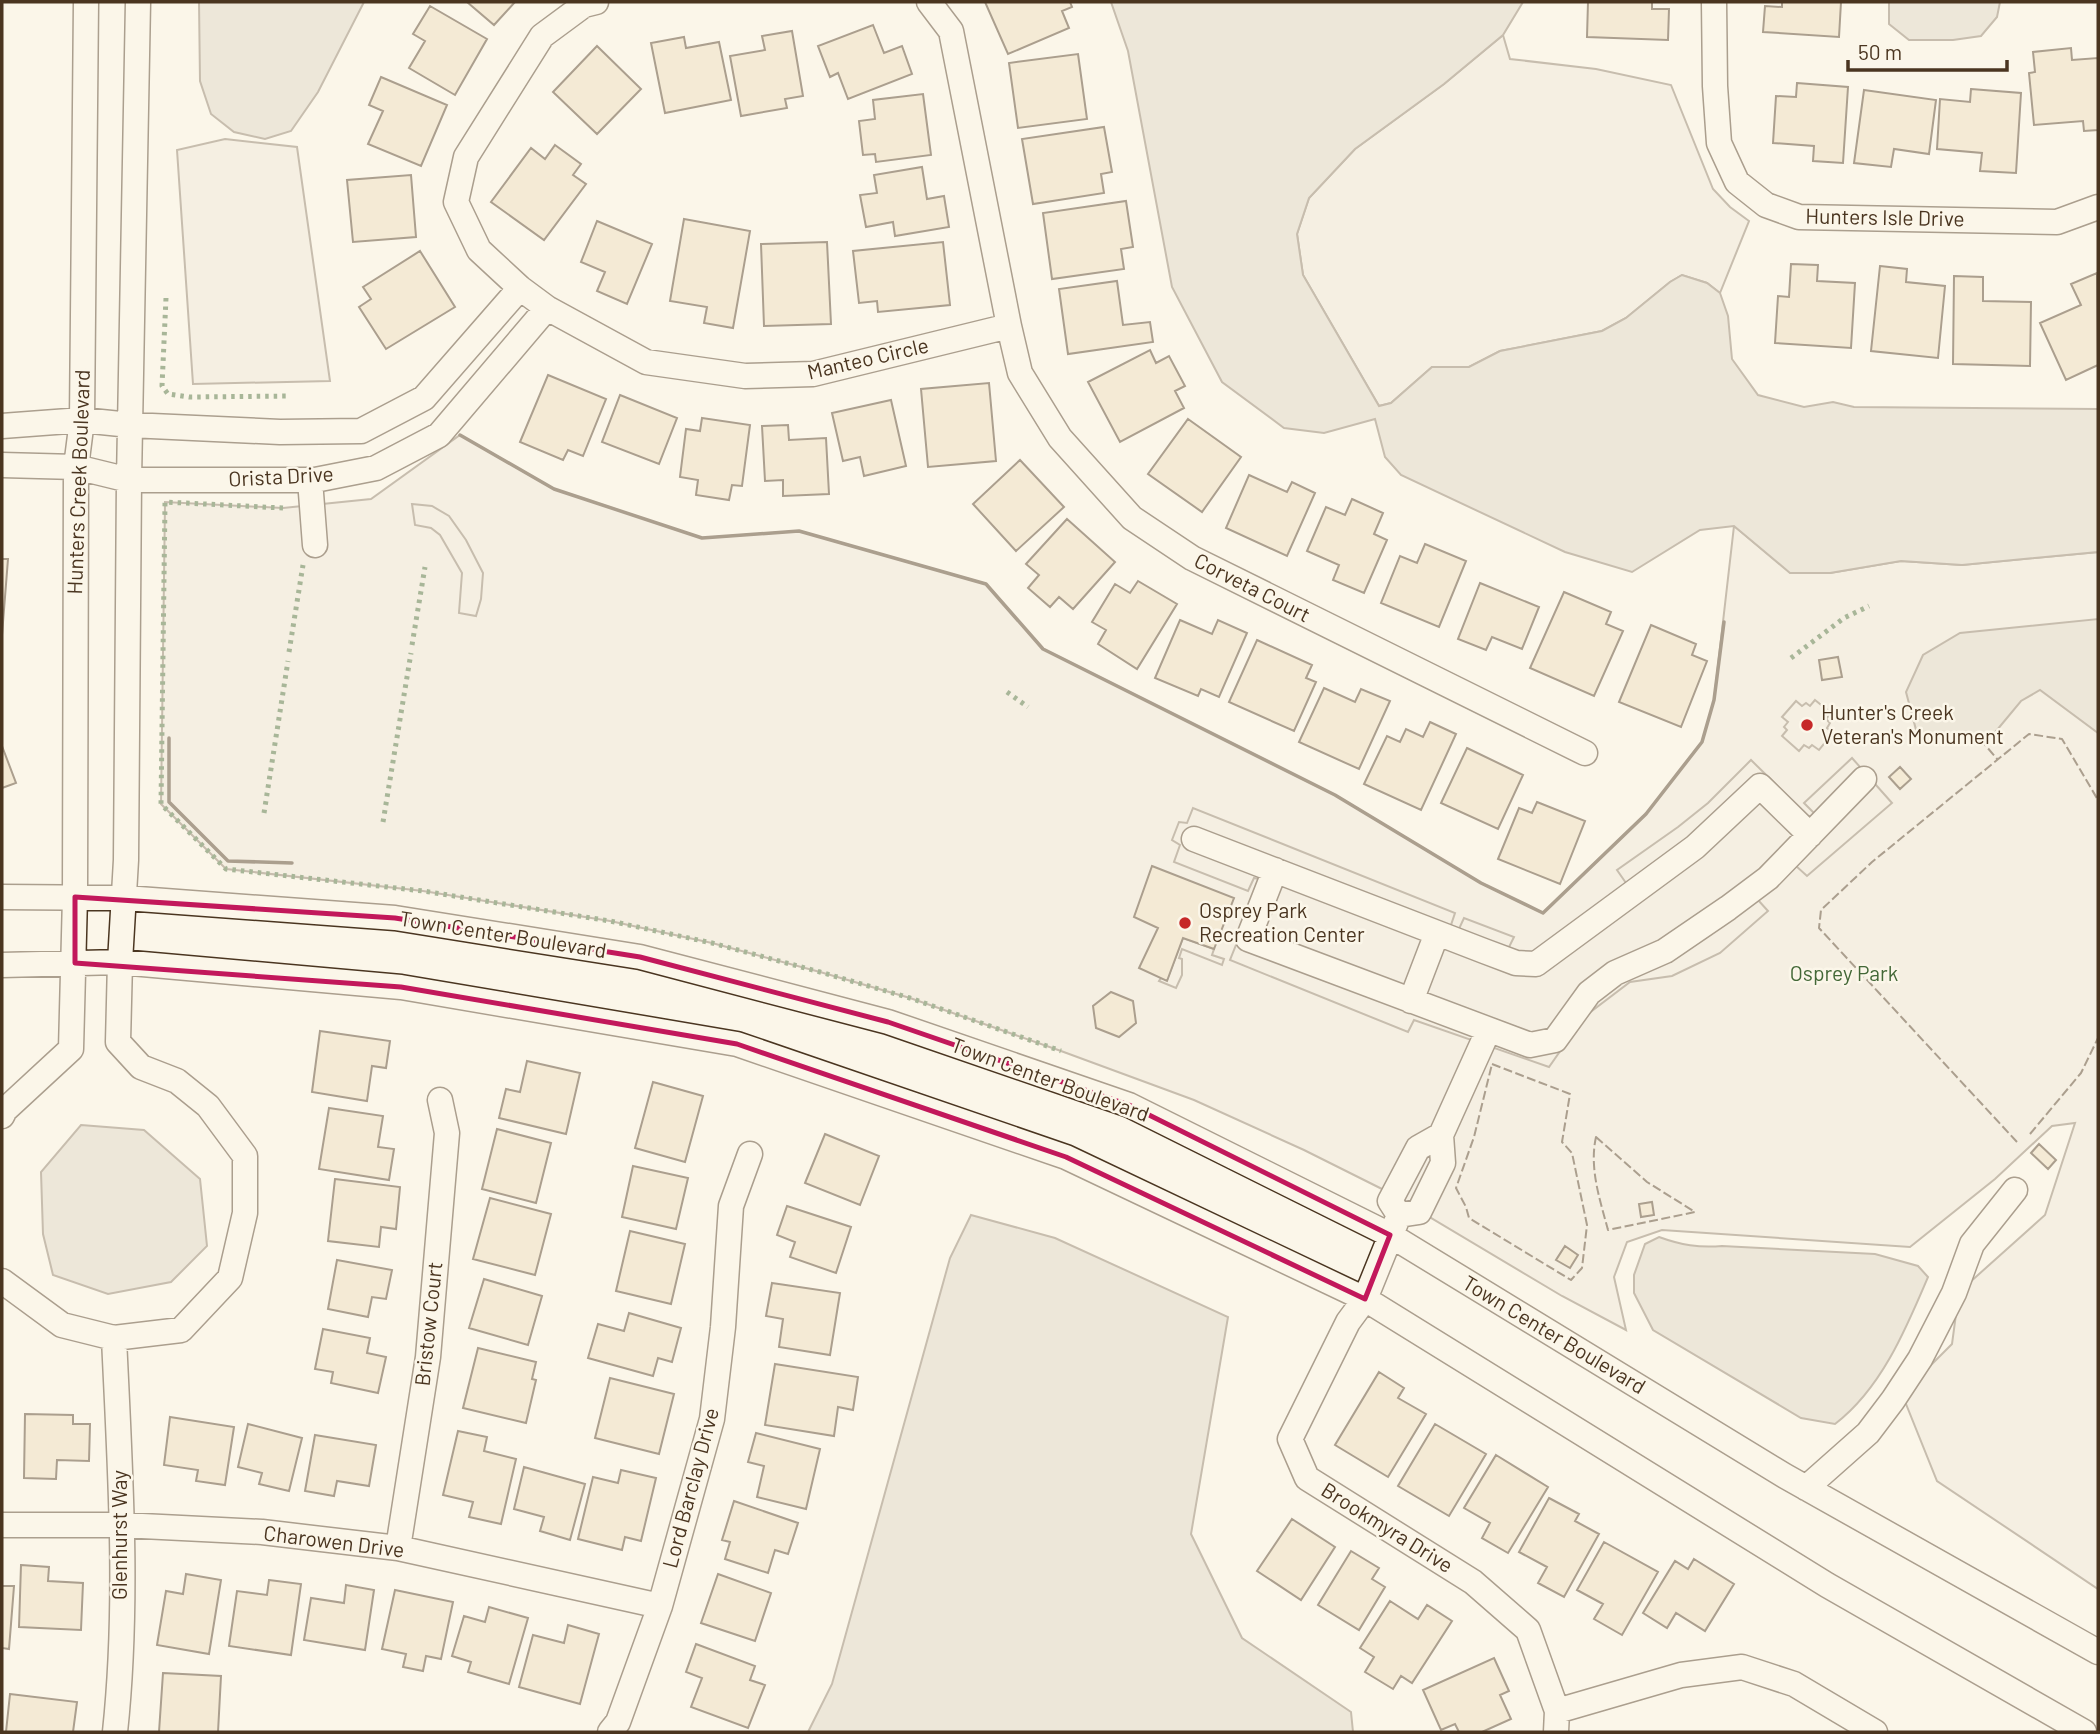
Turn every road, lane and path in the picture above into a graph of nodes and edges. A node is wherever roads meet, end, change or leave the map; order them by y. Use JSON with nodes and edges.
{"nodes":[{"id":1,"x":86,"y":2,"type":"edge"},
{"id":2,"x":138,"y":2,"type":"edge"},
{"id":3,"x":596,"y":2,"type":"edge"},
{"id":4,"x":929,"y":2,"type":"edge"},
{"id":5,"x":1714,"y":2,"type":"edge"},
{"id":6,"x":2098,"y":207,"type":"edge"},
{"id":7,"x":520,"y":288,"type":"junction"},
{"id":8,"x":547,"y":309,"type":"junction"},
{"id":9,"x":1009,"y":326,"type":"junction"},
{"id":10,"x":82,"y":420,"type":"junction"},
{"id":11,"x":130,"y":425,"type":"junction"},
{"id":12,"x":2,"y":426,"type":"edge"},
{"id":13,"x":2,"y":465,"type":"edge"},
{"id":14,"x":76,"y":467,"type":"junction"},
{"id":15,"x":129,"y":480,"type":"junction"},
{"id":16,"x":310,"y":480,"type":"junction"},
{"id":17,"x":314,"y":545,"type":"dead end"},
{"id":18,"x":1585,"y":753,"type":"dead end"},
{"id":19,"x":1864,"y":779,"type":"dead end"},
{"id":20,"x":1810,"y":835,"type":"junction"},
{"id":21,"x":1194,"y":839,"type":"dead end"},
{"id":22,"x":1275,"y":870,"type":"junction"},
{"id":23,"x":75,"y":897,"type":"junction"},
{"id":24,"x":2,"y":898,"type":"edge"},
{"id":25,"x":125,"y":898,"type":"junction"},
{"id":26,"x":1437,"y":933,"type":"junction"},
{"id":27,"x":120,"y":962,"type":"junction"},
{"id":28,"x":75,"y":963,"type":"junction"},
{"id":29,"x":2,"y":965,"type":"edge"},
{"id":30,"x":1411,"y":1001,"type":"junction"},
{"id":31,"x":1488,"y":1031,"type":"junction"},
{"id":32,"x":440,"y":1100,"type":"dead end"},
{"id":33,"x":2,"y":1116,"type":"edge"},
{"id":34,"x":750,"y":1154,"type":"dead end"},
{"id":35,"x":2015,"y":1190,"type":"dead end"},
{"id":36,"x":1395,"y":1225,"type":"junction"},
{"id":37,"x":2,"y":1281,"type":"edge"},
{"id":38,"x":1365,"y":1299,"type":"junction"},
{"id":39,"x":114,"y":1338,"type":"junction"},
{"id":40,"x":1806,"y":1488,"type":"junction"},
{"id":41,"x":2,"y":1525,"type":"edge"},
{"id":42,"x":122,"y":1525,"type":"junction"},
{"id":43,"x":398,"y":1548,"type":"junction"},
{"id":44,"x":660,"y":1606,"type":"junction"},
{"id":45,"x":2098,"y":1652,"type":"edge"},
{"id":46,"x":1556,"y":1722,"type":"edge"},
{"id":47,"x":115,"y":1732,"type":"edge"},
{"id":48,"x":610,"y":1732,"type":"edge"},
{"id":49,"x":1875,"y":1732,"type":"edge"},
{"id":50,"x":2084,"y":1732,"type":"edge"}],
"edges":[{"from":1,"to":10,"type":"street","name":"Hunters Creek Boulevard"},
{"from":2,"to":11,"type":"street"},
{"from":3,"to":7,"type":"street","name":"Manteo Circle"},
{"from":4,"to":9,"type":"street"},
{"from":5,"to":6,"type":"street","name":"Hunters Isle Drive"},
{"from":7,"to":8,"type":"street","name":"Manteo Circle"},
{"from":7,"to":11,"type":"street","name":"Orista Drive"},
{"from":8,"to":9,"type":"street","name":"Manteo Circle"},
{"from":8,"to":16,"type":"street","name":"Orista Drive"},
{"from":9,"to":18,"type":"street","name":"Corveta Court"},
{"from":10,"to":11,"type":"street","name":"Orista Drive"},
{"from":10,"to":12,"type":"street","name":"Orista Drive"},
{"from":10,"to":14,"type":"street","name":"Hunters Creek Boulevard"},
{"from":11,"to":15,"type":"street"},
{"from":13,"to":14,"type":"street","name":"Orista Drive"},
{"from":14,"to":15,"type":"street","name":"Orista Drive"},
{"from":14,"to":23,"type":"street","name":"Hunters Creek Boulevard"},
{"from":15,"to":16,"type":"street","name":"Orista Drive"},
{"from":15,"to":25,"type":"street"},
{"from":16,"to":17,"type":"street"},
{"from":19,"to":20,"type":"street"},
{"from":20,"to":26,"type":"street"},
{"from":20,"to":31,"type":"street"},
{"from":21,"to":22,"type":"street"},
{"from":22,"to":26,"type":"street"},
{"from":22,"to":30,"type":"street"},
{"from":23,"to":24,"type":"street","name":"Town Center Boulevard"},
{"from":23,"to":25,"type":"street","name":"Town Center Boulevard"},
{"from":23,"to":28,"type":"street","name":"Hunters Creek Boulevard"},
{"from":25,"to":27,"type":"street"},
{"from":25,"to":36,"type":"street","name":"Town Center Boulevard"},
{"from":26,"to":30,"type":"street"},
{"from":27,"to":28,"type":"street"},
{"from":27,"to":38,"type":"street"},
{"from":27,"to":39,"type":"street"},
{"from":28,"to":29,"type":"street"},
{"from":28,"to":33,"type":"street"},
{"from":30,"to":31,"type":"street"},
{"from":31,"to":36,"type":"street"},
{"from":32,"to":43,"type":"street","name":"Bristow Court"},
{"from":34,"to":44,"type":"street","name":"Lord Barclay Drive"},
{"from":35,"to":40,"type":"street"},
{"from":36,"to":38,"type":"street","name":"Brookmyra Drive"},
{"from":36,"to":40,"type":"street","name":"Town Center Boulevard"},
{"from":37,"to":39,"type":"street"},
{"from":38,"to":46,"type":"street","name":"Brookmyra Drive"},
{"from":38,"to":50,"type":"street"},
{"from":39,"to":42,"type":"street","name":"Glenhurst Way"},
{"from":40,"to":45,"type":"street","name":"Town Center Boulevard"},
{"from":41,"to":42,"type":"street","name":"Charowen Drive"},
{"from":42,"to":43,"type":"street","name":"Charowen Drive"},
{"from":42,"to":47,"type":"street","name":"Glenhurst Way"},
{"from":43,"to":44,"type":"street","name":"Charowen Drive"},
{"from":44,"to":48,"type":"street","name":"Lord Barclay Drive"},
{"from":46,"to":49,"type":"street"}]}
